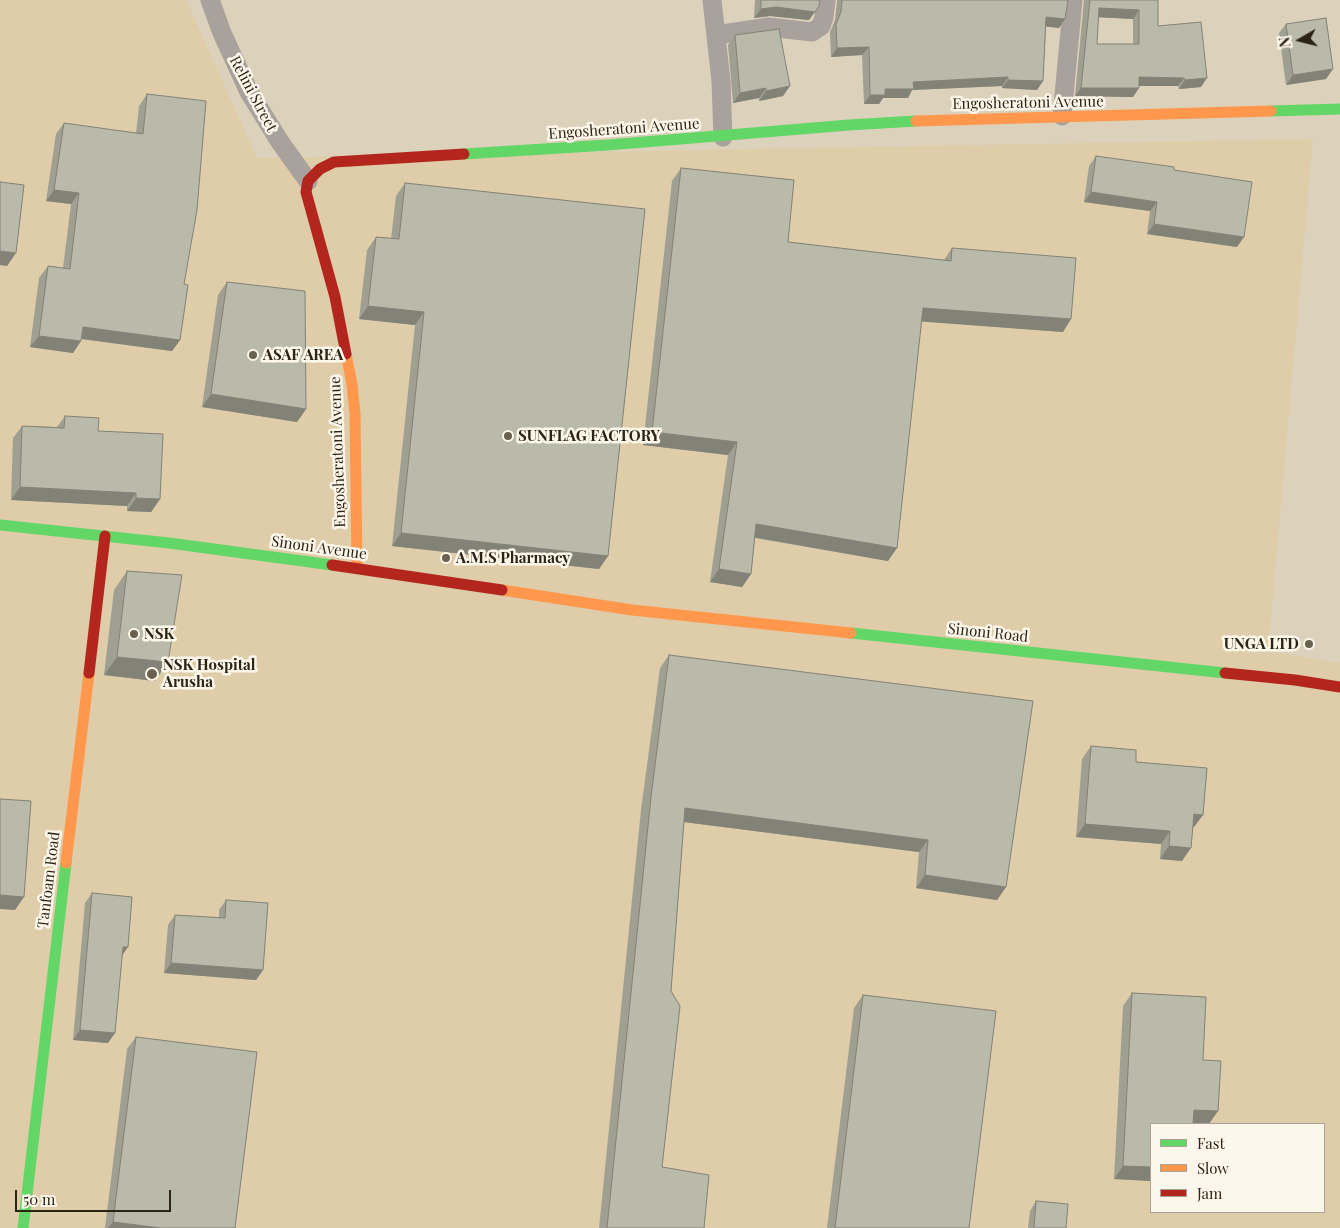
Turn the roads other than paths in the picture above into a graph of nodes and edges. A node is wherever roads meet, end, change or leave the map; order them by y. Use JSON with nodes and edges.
{"nodes":[{"id":1,"x":210,"y":0,"type":"edge"},
{"id":2,"x":712,"y":0,"type":"edge"},
{"id":3,"x":826,"y":0,"type":"edge"},
{"id":4,"x":1074,"y":0,"type":"edge"},
{"id":5,"x":716,"y":35,"type":"junction"},
{"id":6,"x":1340,"y":109,"type":"edge"},
{"id":7,"x":1062,"y":116,"type":"junction"},
{"id":8,"x":723,"y":137,"type":"junction"},
{"id":9,"x":308,"y":181,"type":"junction"},
{"id":10,"x":0,"y":525,"type":"edge"},
{"id":11,"x":105,"y":536,"type":"junction"},
{"id":12,"x":357,"y":568,"type":"junction"},
{"id":13,"x":632,"y":610,"type":"joint"},
{"id":14,"x":1340,"y":687,"type":"edge"},
{"id":15,"x":23,"y":1228,"type":"edge"}],
"edges":[{"from":1,"to":9,"type":"street","name":"Relini Street"},
{"from":2,"to":5,"type":"street"},
{"from":3,"to":5,"type":"street"},
{"from":4,"to":7,"type":"street"},
{"from":5,"to":8,"type":"street"},
{"from":6,"to":7,"type":"street","name":"Engosheratoni Avenue"},
{"from":7,"to":8,"type":"street","name":"Engosheratoni Avenue"},
{"from":8,"to":9,"type":"street","name":"Engosheratoni Avenue"},
{"from":9,"to":12,"type":"street","name":"Engosheratoni Avenue"},
{"from":10,"to":11,"type":"street","name":"Sinoni Avenue"},
{"from":11,"to":12,"type":"street","name":"Sinoni Avenue"},
{"from":11,"to":15,"type":"street","name":"Tanfoam Road"},
{"from":12,"to":13,"type":"street","name":"Sinoni Avenue"},
{"from":13,"to":14,"type":"street","name":"Sinoni Road"}]}
